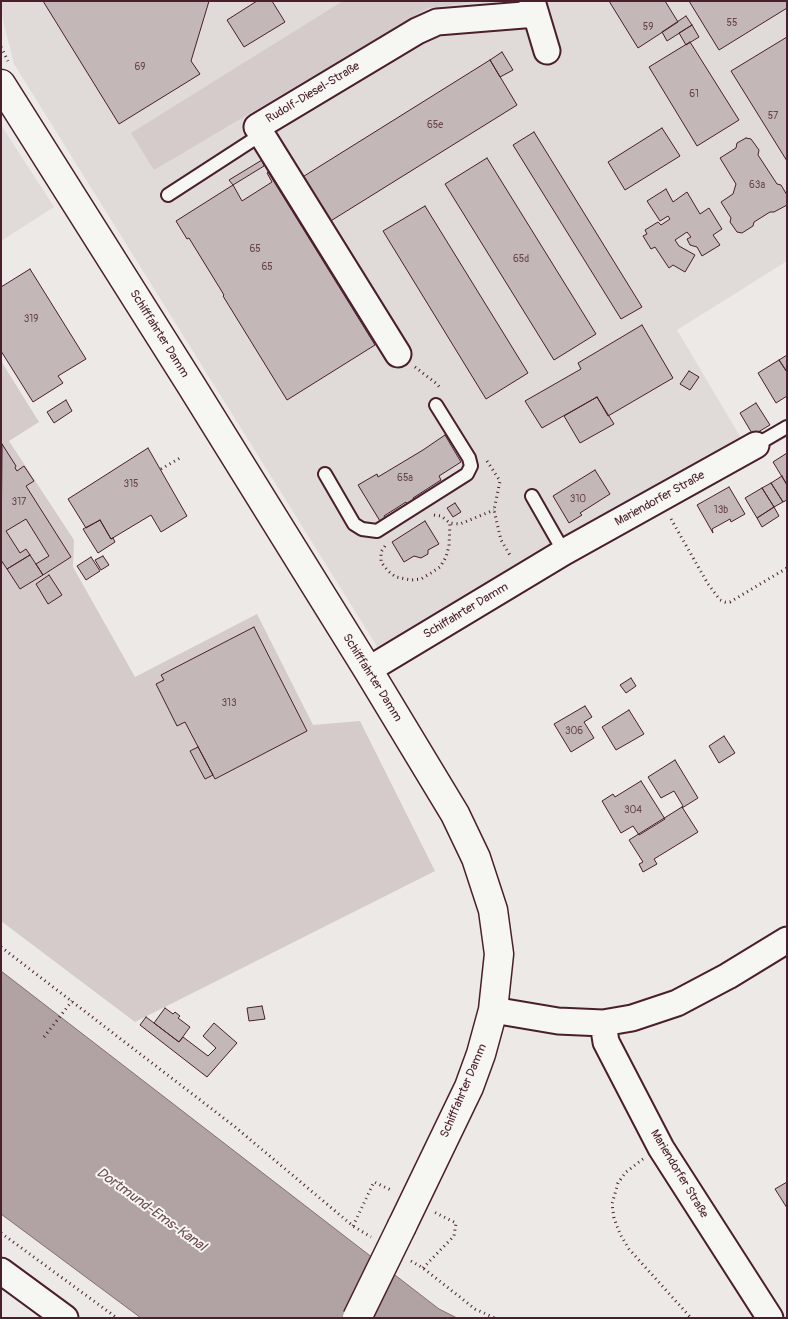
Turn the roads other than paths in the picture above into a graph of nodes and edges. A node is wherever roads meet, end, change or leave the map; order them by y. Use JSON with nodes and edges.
{"nodes":[{"id":1,"x":534,"y":7,"type":"edge"},
{"id":2,"x":547,"y":51,"type":"dead end"},
{"id":3,"x":1,"y":84,"type":"edge"},
{"id":4,"x":262,"y":134,"type":"junction"},
{"id":5,"x":168,"y":195,"type":"dead end"},
{"id":6,"x":398,"y":354,"type":"road end"},
{"id":7,"x":436,"y":405,"type":"dead end"},
{"id":8,"x":787,"y":427,"type":"edge"},
{"id":9,"x":756,"y":446,"type":"joint"},
{"id":10,"x":325,"y":474,"type":"dead end"},
{"id":11,"x":532,"y":496,"type":"dead end"},
{"id":12,"x":564,"y":552,"type":"junction"},
{"id":13,"x":368,"y":670,"type":"junction"},
{"id":14,"x":787,"y":940,"type":"edge"},
{"id":15,"x":493,"y":1010,"type":"junction"},
{"id":16,"x":603,"y":1022,"type":"junction"},
{"id":17,"x":1,"y":1271,"type":"edge"},
{"id":18,"x":65,"y":1318,"type":"edge"},
{"id":19,"x":357,"y":1318,"type":"edge"},
{"id":20,"x":770,"y":1318,"type":"edge"}],
"edges":[{"from":1,"to":2,"type":"street","name":"Rudolf-Diesel-Straße"},
{"from":1,"to":4,"type":"street","name":"Rudolf-Diesel-Straße"},
{"from":3,"to":13,"type":"main road","name":"Schifffahrter Damm"},
{"from":4,"to":5,"type":"lane"},
{"from":4,"to":6,"type":"street","name":"Rudolf-Diesel-Straße"},
{"from":7,"to":10,"type":"lane"},
{"from":8,"to":9,"type":"lane"},
{"from":9,"to":12,"type":"street","name":"Mariendorfer Straße"},
{"from":11,"to":12,"type":"lane"},
{"from":12,"to":13,"type":"street","name":"Schiffahrter Damm"},
{"from":13,"to":15,"type":"main road","name":"Schifffahrter Damm"},
{"from":14,"to":16,"type":"street"},
{"from":15,"to":16,"type":"street"},
{"from":15,"to":19,"type":"main road","name":"Schifffahrter Damm","bridge":true},
{"from":16,"to":20,"type":"street","name":"Mariendorfer Straße"},
{"from":17,"to":18,"type":"street"}]}
